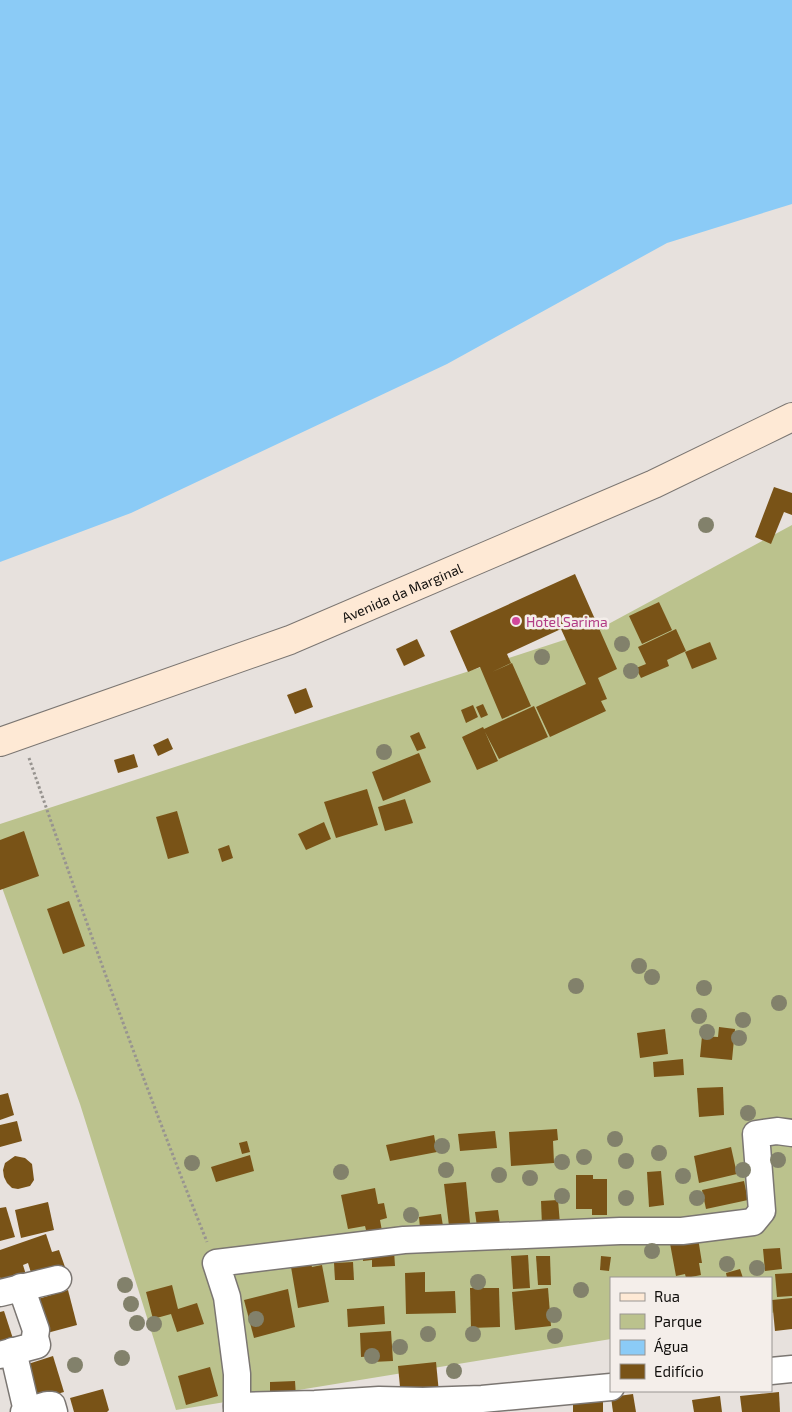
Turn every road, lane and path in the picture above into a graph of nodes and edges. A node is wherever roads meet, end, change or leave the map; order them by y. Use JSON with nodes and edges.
{"nodes":[{"id":1,"x":792,"y":417,"type":"edge"},
{"id":2,"x":10,"y":739,"type":"edge"},
{"id":3,"x":792,"y":1133,"type":"edge"},
{"id":4,"x":216,"y":1263,"type":"junction"},
{"id":5,"x":58,"y":1279,"type":"dead end"},
{"id":6,"x":11,"y":1290,"type":"edge"},
{"id":7,"x":6,"y":1353,"type":"edge"},
{"id":8,"x":792,"y":1369,"type":"edge"},
{"id":9,"x":772,"y":1371,"type":"edge"},
{"id":10,"x":610,"y":1386,"type":"edge"},
{"id":11,"x":237,"y":1409,"type":"edge"},
{"id":12,"x":25,"y":1412,"type":"edge"},
{"id":13,"x":54,"y":1412,"type":"edge"}],
"edges":[{"from":1,"to":2,"type":"main road","name":"Avenida da Marginal"},
{"from":2,"to":4,"type":"path"},
{"from":3,"to":4,"type":"street"},
{"from":4,"to":11,"type":"street"},
{"from":5,"to":6,"type":"street"},
{"from":6,"to":7,"type":"street"},
{"from":7,"to":12,"type":"street"},
{"from":8,"to":9,"type":"street"},
{"from":10,"to":11,"type":"street"},
{"from":12,"to":13,"type":"street"}]}
